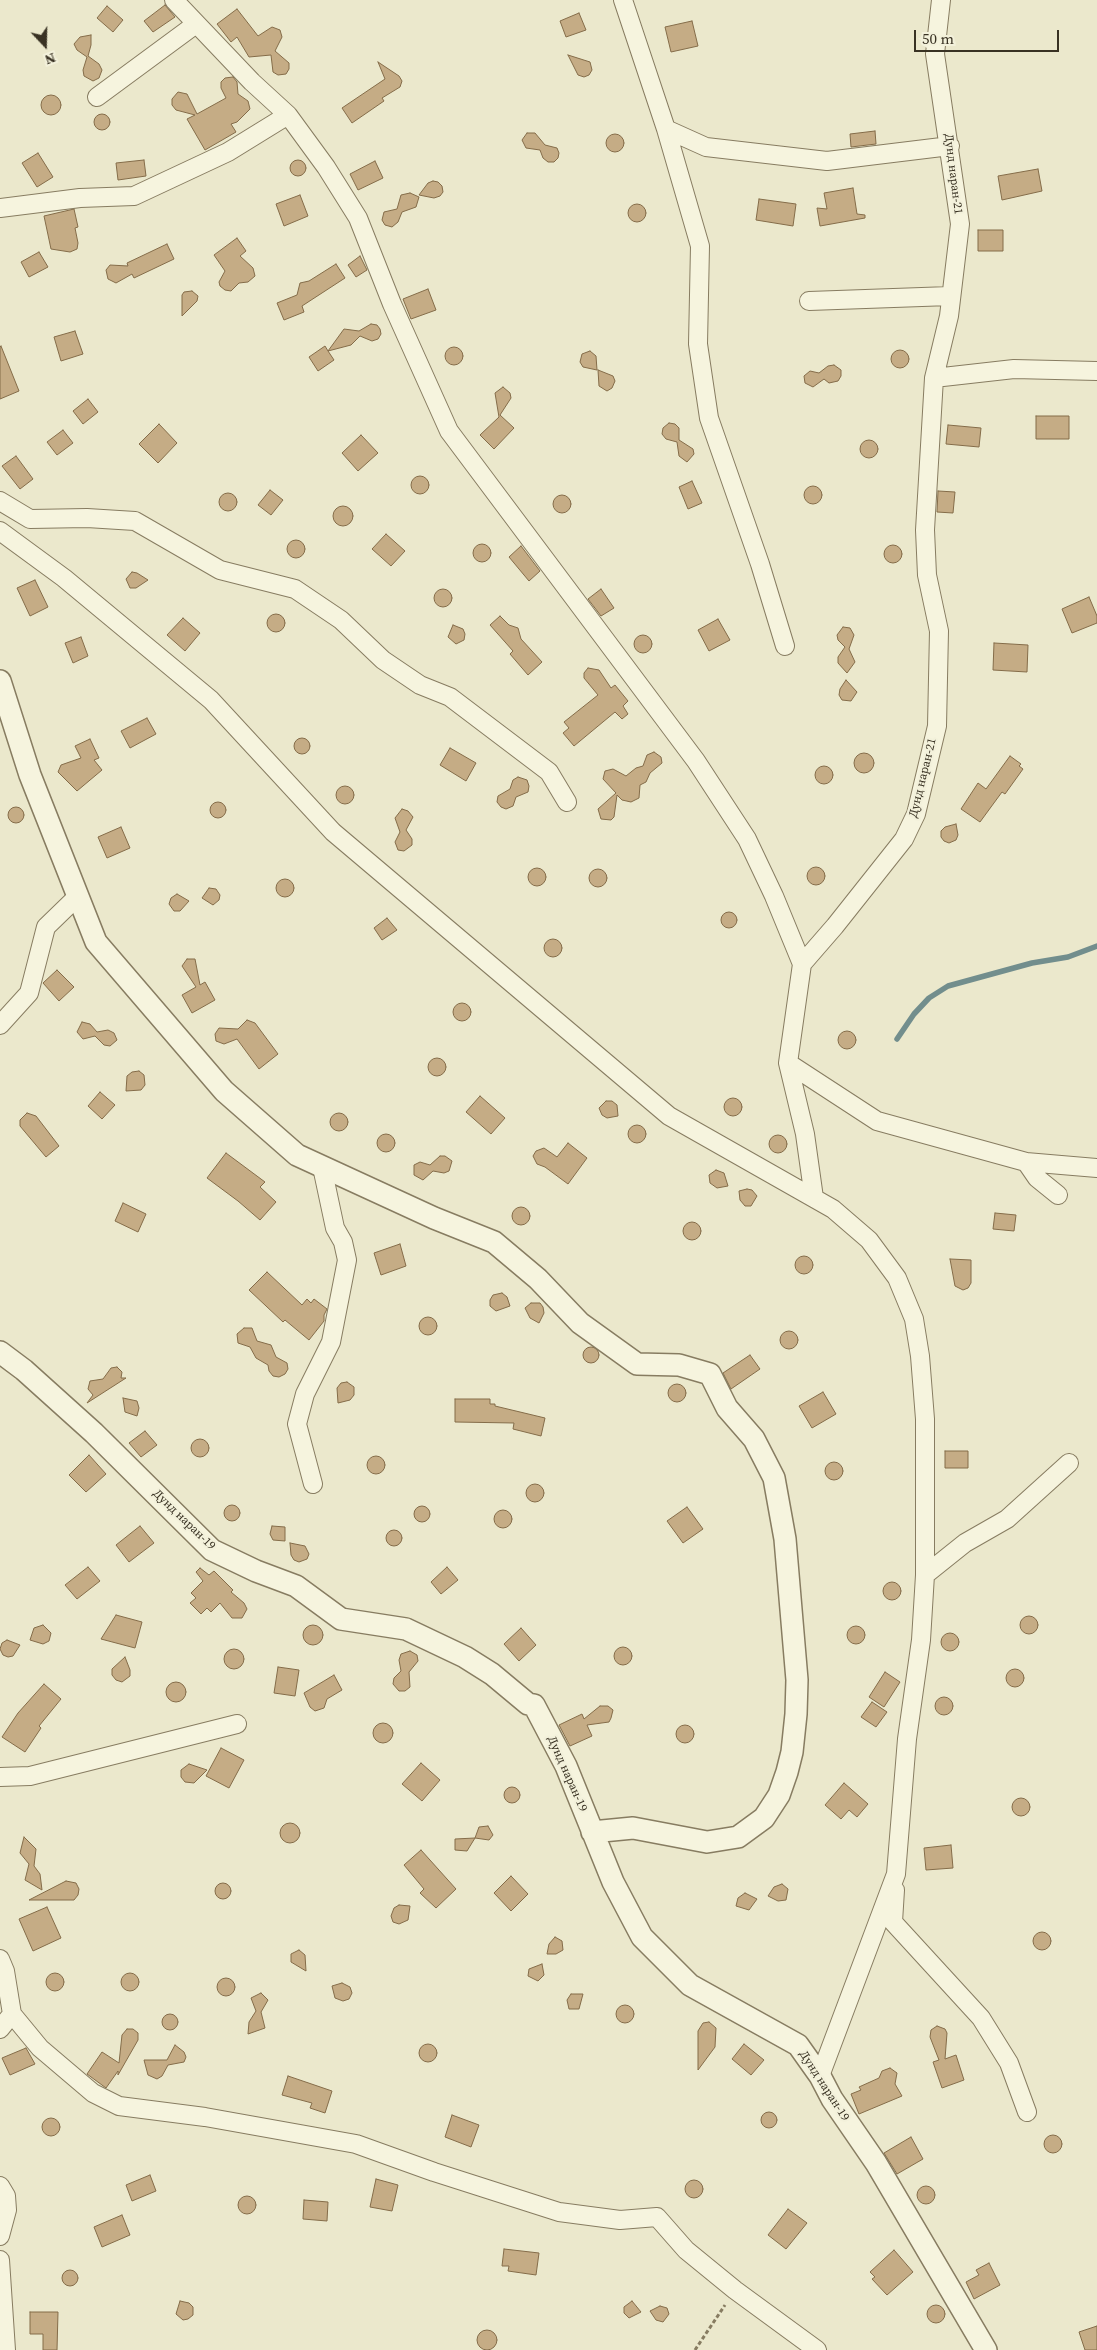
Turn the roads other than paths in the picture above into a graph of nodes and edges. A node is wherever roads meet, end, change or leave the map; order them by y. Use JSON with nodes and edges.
{"nodes":[{"id":1,"x":174,"y":0,"type":"edge"},
{"id":2,"x":623,"y":0,"type":"edge"},
{"id":3,"x":941,"y":0,"type":"edge"},
{"id":4,"x":196,"y":24,"type":"junction"},
{"id":5,"x":97,"y":97,"type":"dead end"},
{"id":6,"x":288,"y":115,"type":"junction"},
{"id":7,"x":666,"y":129,"type":"junction"},
{"id":8,"x":950,"y":146,"type":"junction"},
{"id":9,"x":0,"y":208,"type":"edge"},
{"id":10,"x":950,"y":296,"type":"junction"},
{"id":11,"x":809,"y":301,"type":"dead end"},
{"id":12,"x":1097,"y":371,"type":"edge"},
{"id":13,"x":934,"y":378,"type":"junction"},
{"id":14,"x":0,"y":501,"type":"edge"},
{"id":15,"x":0,"y":531,"type":"edge"},
{"id":16,"x":785,"y":646,"type":"dead end"},
{"id":17,"x":0,"y":681,"type":"edge"},
{"id":18,"x":567,"y":802,"type":"dead end"},
{"id":19,"x":78,"y":896,"type":"junction"},
{"id":20,"x":802,"y":964,"type":"junction"},
{"id":21,"x":0,"y":1025,"type":"edge"},
{"id":22,"x":788,"y":1063,"type":"junction"},
{"id":23,"x":1026,"y":1162,"type":"junction"},
{"id":24,"x":322,"y":1167,"type":"junction"},
{"id":25,"x":1097,"y":1168,"type":"edge"},
{"id":26,"x":1058,"y":1195,"type":"dead end"},
{"id":27,"x":814,"y":1198,"type":"junction"},
{"id":28,"x":0,"y":1352,"type":"edge"},
{"id":29,"x":1069,"y":1463,"type":"dead end"},
{"id":30,"x":313,"y":1484,"type":"dead end"},
{"id":31,"x":925,"y":1575,"type":"junction"},
{"id":32,"x":237,"y":1724,"type":"dead end"},
{"id":33,"x":0,"y":1777,"type":"edge"},
{"id":34,"x":592,"y":1832,"type":"junction"},
{"id":35,"x":896,"y":1874,"type":"junction"},
{"id":36,"x":0,"y":1959,"type":"edge"},
{"id":37,"x":12,"y":2014,"type":"junction"},
{"id":38,"x":0,"y":2029,"type":"edge"},
{"id":39,"x":820,"y":2076,"type":"junction"},
{"id":40,"x":1026,"y":2112,"type":"dead end"},
{"id":41,"x":0,"y":2186,"type":"edge"},
{"id":42,"x":0,"y":2236,"type":"edge"},
{"id":43,"x":0,"y":2260,"type":"edge"},
{"id":44,"x":6,"y":2350,"type":"edge"},
{"id":45,"x":817,"y":2350,"type":"edge"},
{"id":46,"x":986,"y":2350,"type":"edge"}],
"edges":[{"from":1,"to":4,"type":"street"},
{"from":2,"to":7,"type":"street"},
{"from":3,"to":8,"type":"street","name":"Дунд наран-21"},
{"from":4,"to":5,"type":"street"},
{"from":4,"to":6,"type":"street"},
{"from":6,"to":9,"type":"street"},
{"from":6,"to":20,"type":"street"},
{"from":7,"to":8,"type":"street"},
{"from":7,"to":16,"type":"street"},
{"from":8,"to":10,"type":"street","name":"Дунд наран-21"},
{"from":10,"to":11,"type":"street"},
{"from":10,"to":13,"type":"street","name":"Дунд наран-21"},
{"from":12,"to":13,"type":"street"},
{"from":13,"to":20,"type":"street","name":"Дунд наран-21"},
{"from":14,"to":18,"type":"street"},
{"from":15,"to":27,"type":"street"},
{"from":17,"to":19,"type":"street"},
{"from":19,"to":21,"type":"street"},
{"from":19,"to":24,"type":"street"},
{"from":20,"to":22,"type":"street"},
{"from":22,"to":23,"type":"street"},
{"from":22,"to":27,"type":"street"},
{"from":23,"to":25,"type":"street"},
{"from":23,"to":26,"type":"street"},
{"from":24,"to":30,"type":"street"},
{"from":24,"to":34,"type":"street"},
{"from":27,"to":31,"type":"street"},
{"from":28,"to":34,"type":"street","name":"Дунд наран-19"},
{"from":29,"to":31,"type":"street"},
{"from":31,"to":35,"type":"street"},
{"from":32,"to":33,"type":"street"},
{"from":34,"to":39,"type":"street","name":"Дунд наран-19"},
{"from":35,"to":39,"type":"street"},
{"from":35,"to":40,"type":"street"},
{"from":36,"to":37,"type":"street"},
{"from":37,"to":38,"type":"street"},
{"from":37,"to":45,"type":"street"},
{"from":39,"to":46,"type":"street","name":"Дунд наран-19"},
{"from":41,"to":42,"type":"street"},
{"from":43,"to":44,"type":"street"}]}
